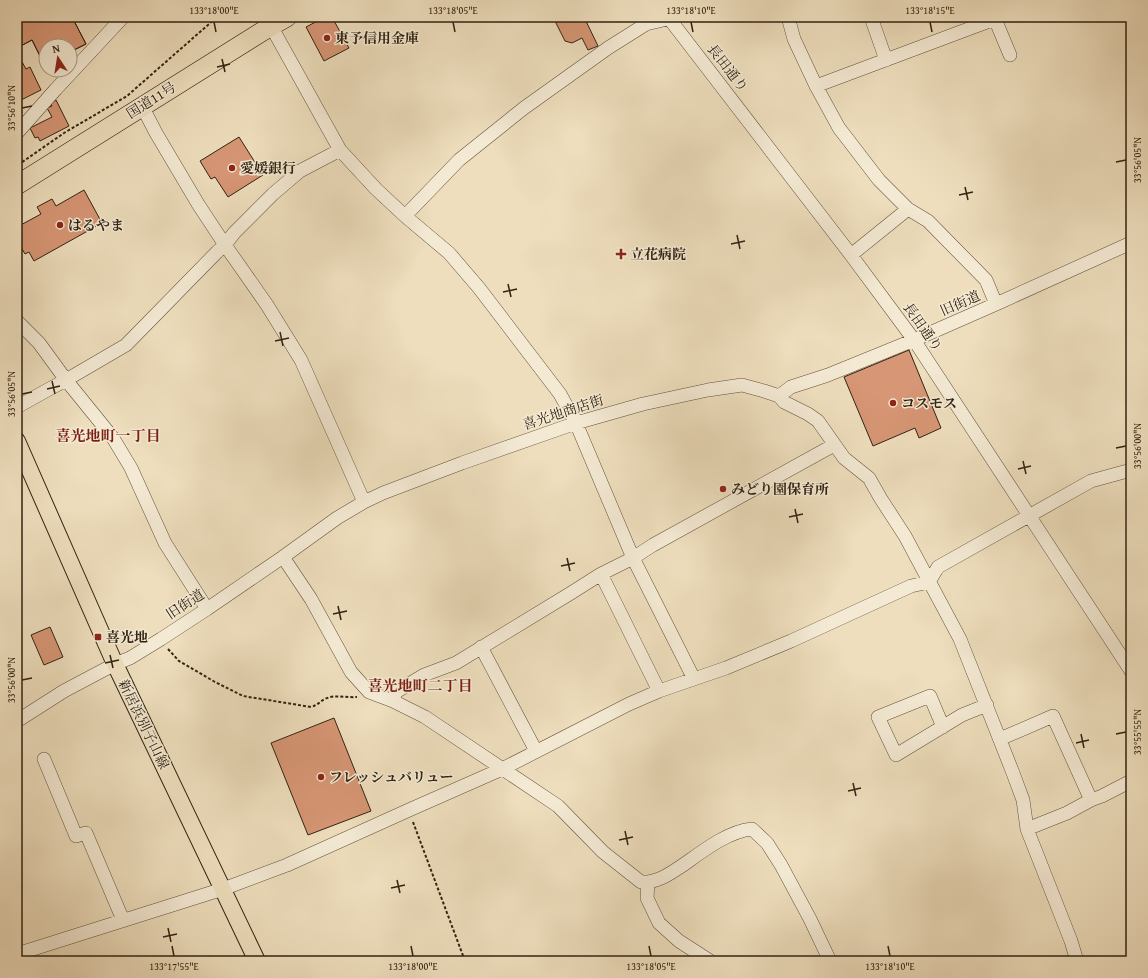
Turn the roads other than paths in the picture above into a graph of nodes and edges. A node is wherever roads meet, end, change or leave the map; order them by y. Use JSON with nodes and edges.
{"nodes":[{"id":1,"x":123,"y":17,"type":"edge"},
{"id":2,"x":788,"y":17,"type":"edge"},
{"id":3,"x":871,"y":17,"type":"edge"},
{"id":4,"x":671,"y":18,"type":"edge"},
{"id":5,"x":275,"y":20,"type":"edge"},
{"id":6,"x":1010,"y":55,"type":"dead end"},
{"id":7,"x":886,"y":60,"type":"junction"},
{"id":8,"x":816,"y":86,"type":"junction"},
{"id":9,"x":142,"y":106,"type":"junction"},
{"id":10,"x":17,"y":133,"type":"edge"},
{"id":11,"x":340,"y":150,"type":"junction"},
{"id":12,"x":17,"y":185,"type":"edge"},
{"id":13,"x":908,"y":209,"type":"junction"},
{"id":14,"x":405,"y":216,"type":"junction"},
{"id":15,"x":1131,"y":243,"type":"edge"},
{"id":16,"x":225,"y":246,"type":"junction"},
{"id":17,"x":851,"y":255,"type":"junction"},
{"id":18,"x":996,"y":304,"type":"junction"},
{"id":19,"x":17,"y":321,"type":"edge"},
{"id":20,"x":914,"y":340,"type":"junction"},
{"id":21,"x":66,"y":380,"type":"junction"},
{"id":22,"x":779,"y":396,"type":"junction"},
{"id":23,"x":17,"y":407,"type":"edge"},
{"id":24,"x":576,"y":423,"type":"junction"},
{"id":25,"x":17,"y":441,"type":"edge"},
{"id":26,"x":834,"y":445,"type":"junction"},
{"id":27,"x":1131,"y":470,"type":"edge"},
{"id":28,"x":364,"y":502,"type":"junction"},
{"id":29,"x":1029,"y":516,"type":"junction"},
{"id":30,"x":283,"y":558,"type":"junction"},
{"id":31,"x":633,"y":558,"type":"junction"},
{"id":32,"x":601,"y":574,"type":"junction"},
{"id":33,"x":929,"y":582,"type":"junction"},
{"id":34,"x":207,"y":610,"type":"junction"},
{"id":35,"x":480,"y":647,"type":"junction"},
{"id":36,"x":115,"y":664,"type":"junction"},
{"id":37,"x":1131,"y":671,"type":"edge"},
{"id":38,"x":694,"y":679,"type":"junction"},
{"id":39,"x":659,"y":691,"type":"junction"},
{"id":40,"x":393,"y":701,"type":"junction"},
{"id":41,"x":987,"y":705,"type":"junction"},
{"id":42,"x":17,"y":721,"type":"edge"},
{"id":43,"x":943,"y":727,"type":"junction"},
{"id":44,"x":1000,"y":739,"type":"junction"},
{"id":45,"x":536,"y":751,"type":"junction"},
{"id":46,"x":44,"y":759,"type":"dead end"},
{"id":47,"x":502,"y":769,"type":"junction"},
{"id":48,"x":1131,"y":781,"type":"edge"},
{"id":49,"x":1091,"y":800,"type":"junction"},
{"id":50,"x":1027,"y":829,"type":"junction"},
{"id":51,"x":648,"y":882,"type":"junction"},
{"id":52,"x":223,"y":889,"type":"junction"},
{"id":53,"x":123,"y":920,"type":"junction"},
{"id":54,"x":17,"y":954,"type":"edge"},
{"id":55,"x":257,"y":961,"type":"edge"},
{"id":56,"x":710,"y":961,"type":"edge"},
{"id":57,"x":830,"y":961,"type":"edge"},
{"id":58,"x":1077,"y":961,"type":"edge"}],
"edges":[{"from":1,"to":10,"type":"street"},
{"from":2,"to":8,"type":"street"},
{"from":3,"to":7,"type":"street"},
{"from":4,"to":14,"type":"street"},
{"from":4,"to":17,"type":"street","name":"長田通り"},
{"from":5,"to":9,"type":"highway","name":"国道11号"},
{"from":5,"to":11,"type":"street"},
{"from":6,"to":7,"type":"street"},
{"from":7,"to":8,"type":"street"},
{"from":8,"to":13,"type":"street"},
{"from":9,"to":12,"type":"highway","name":"国道11号"},
{"from":9,"to":16,"type":"street"},
{"from":11,"to":14,"type":"street"},
{"from":11,"to":16,"type":"street"},
{"from":13,"to":17,"type":"street"},
{"from":13,"to":18,"type":"street"},
{"from":14,"to":24,"type":"street"},
{"from":15,"to":18,"type":"street","name":"旧街道"},
{"from":16,"to":21,"type":"street"},
{"from":16,"to":28,"type":"street"},
{"from":17,"to":20,"type":"street","name":"長田通り"},
{"from":18,"to":20,"type":"street","name":"旧街道"},
{"from":19,"to":21,"type":"street"},
{"from":20,"to":22,"type":"street","name":"旧街道"},
{"from":20,"to":29,"type":"street","name":"長田通り"},
{"from":21,"to":23,"type":"street"},
{"from":21,"to":34,"type":"street"},
{"from":22,"to":24,"type":"street","name":"喜光地商店街"},
{"from":22,"to":26,"type":"street","name":"喜光地商店街"},
{"from":24,"to":28,"type":"street","name":"喜光地商店街"},
{"from":24,"to":31,"type":"street"},
{"from":25,"to":36,"type":"main road","name":"新居浜別子山線"},
{"from":26,"to":31,"type":"street"},
{"from":26,"to":33,"type":"street","name":"喜光地商店街"},
{"from":27,"to":29,"type":"street"},
{"from":28,"to":30,"type":"street","name":"旧街道"},
{"from":29,"to":33,"type":"street"},
{"from":29,"to":37,"type":"street","name":"長田通り"},
{"from":30,"to":34,"type":"street","name":"旧街道"},
{"from":30,"to":40,"type":"street"},
{"from":31,"to":32,"type":"street"},
{"from":31,"to":38,"type":"street"},
{"from":32,"to":35,"type":"street"},
{"from":32,"to":39,"type":"street"},
{"from":33,"to":38,"type":"street"},
{"from":33,"to":41,"type":"street","name":"喜光地商店街"},
{"from":34,"to":36,"type":"street","name":"旧街道"},
{"from":35,"to":40,"type":"street"},
{"from":35,"to":45,"type":"street"},
{"from":36,"to":42,"type":"street","name":"旧街道"},
{"from":36,"to":52,"type":"main road","name":"新居浜別子山線"},
{"from":38,"to":39,"type":"street"},
{"from":39,"to":45,"type":"street"},
{"from":40,"to":47,"type":"street"},
{"from":41,"to":43,"type":"street"},
{"from":41,"to":44,"type":"street","name":"喜光地商店街"},
{"from":43,"to":43,"type":"street"},
{"from":44,"to":49,"type":"street"},
{"from":44,"to":50,"type":"street","name":"喜光地商店街"},
{"from":45,"to":47,"type":"street"},
{"from":46,"to":53,"type":"street"},
{"from":47,"to":51,"type":"street"},
{"from":47,"to":52,"type":"street"},
{"from":48,"to":49,"type":"street"},
{"from":49,"to":50,"type":"street"},
{"from":50,"to":58,"type":"street","name":"喜光地商店街"},
{"from":51,"to":56,"type":"street"},
{"from":51,"to":57,"type":"street"},
{"from":52,"to":53,"type":"street"},
{"from":52,"to":55,"type":"main road","name":"新居浜別子山線"},
{"from":53,"to":54,"type":"street"}]}
